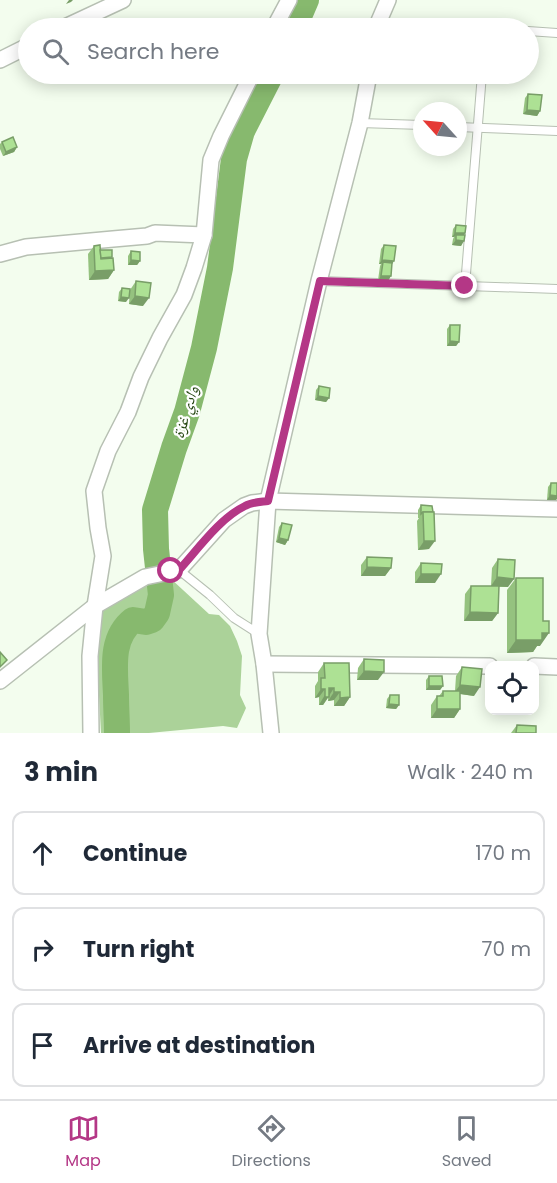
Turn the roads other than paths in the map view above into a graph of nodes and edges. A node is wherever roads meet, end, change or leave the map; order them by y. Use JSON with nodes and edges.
{"nodes":[{"id":1,"x":123,"y":0,"type":"edge"},
{"id":2,"x":289,"y":0,"type":"edge"},
{"id":3,"x":388,"y":0,"type":"edge"},
{"id":4,"x":84,"y":18,"type":"edge"},
{"id":5,"x":279,"y":18,"type":"edge"},
{"id":6,"x":382,"y":18,"type":"edge"},
{"id":7,"x":539,"y":32,"type":"edge"},
{"id":8,"x":557,"y":33,"type":"edge"},
{"id":9,"x":18,"y":51,"type":"edge"},
{"id":10,"x":0,"y":60,"type":"edge"},
{"id":11,"x":247,"y":84,"type":"edge"},
{"id":12,"x":367,"y":84,"type":"edge"},
{"id":13,"x":481,"y":84,"type":"edge"},
{"id":14,"x":360,"y":123,"type":"junction"},
{"id":15,"x":413,"y":125,"type":"edge"},
{"id":16,"x":467,"y":127,"type":"edge"},
{"id":17,"x":478,"y":128,"type":"junction"},
{"id":18,"x":557,"y":131,"type":"edge"},
{"id":19,"x":204,"y":235,"type":"junction"},
{"id":20,"x":0,"y":254,"type":"edge"},
{"id":21,"x":320,"y":281,"type":"junction"},
{"id":22,"x":465,"y":286,"type":"junction"},
{"id":23,"x":557,"y":289,"type":"edge"},
{"id":24,"x":268,"y":501,"type":"junction"},
{"id":25,"x":557,"y":509,"type":"edge"},
{"id":26,"x":175,"y":570,"type":"junction"},
{"id":27,"x":95,"y":606,"type":"junction"},
{"id":28,"x":259,"y":634,"type":"junction"},
{"id":29,"x":264,"y":664,"type":"junction"},
{"id":30,"x":485,"y":666,"type":"edge"},
{"id":31,"x":539,"y":666,"type":"edge"},
{"id":32,"x":557,"y":667,"type":"edge"},
{"id":33,"x":0,"y":681,"type":"edge"},
{"id":34,"x":91,"y":733,"type":"edge"},
{"id":35,"x":271,"y":733,"type":"edge"}],
"edges":[{"from":1,"to":4,"type":"street"},
{"from":2,"to":5,"type":"street"},
{"from":3,"to":6,"type":"street"},
{"from":7,"to":8,"type":"lane"},
{"from":9,"to":10,"type":"street"},
{"from":11,"to":19,"type":"street"},
{"from":12,"to":14,"type":"street"},
{"from":13,"to":17,"type":"lane"},
{"from":14,"to":15,"type":"lane"},
{"from":14,"to":21,"type":"street"},
{"from":16,"to":17,"type":"lane"},
{"from":17,"to":18,"type":"lane"},
{"from":17,"to":22,"type":"lane"},
{"from":19,"to":20,"type":"street"},
{"from":19,"to":27,"type":"street"},
{"from":21,"to":22,"type":"lane"},
{"from":21,"to":24,"type":"street"},
{"from":22,"to":23,"type":"lane"},
{"from":24,"to":25,"type":"street"},
{"from":24,"to":26,"type":"street"},
{"from":24,"to":28,"type":"street"},
{"from":26,"to":27,"type":"street"},
{"from":26,"to":28,"type":"lane"},
{"from":27,"to":33,"type":"street"},
{"from":27,"to":34,"type":"street"},
{"from":28,"to":29,"type":"street"},
{"from":29,"to":30,"type":"street"},
{"from":29,"to":35,"type":"street"},
{"from":31,"to":32,"type":"street"}]}
